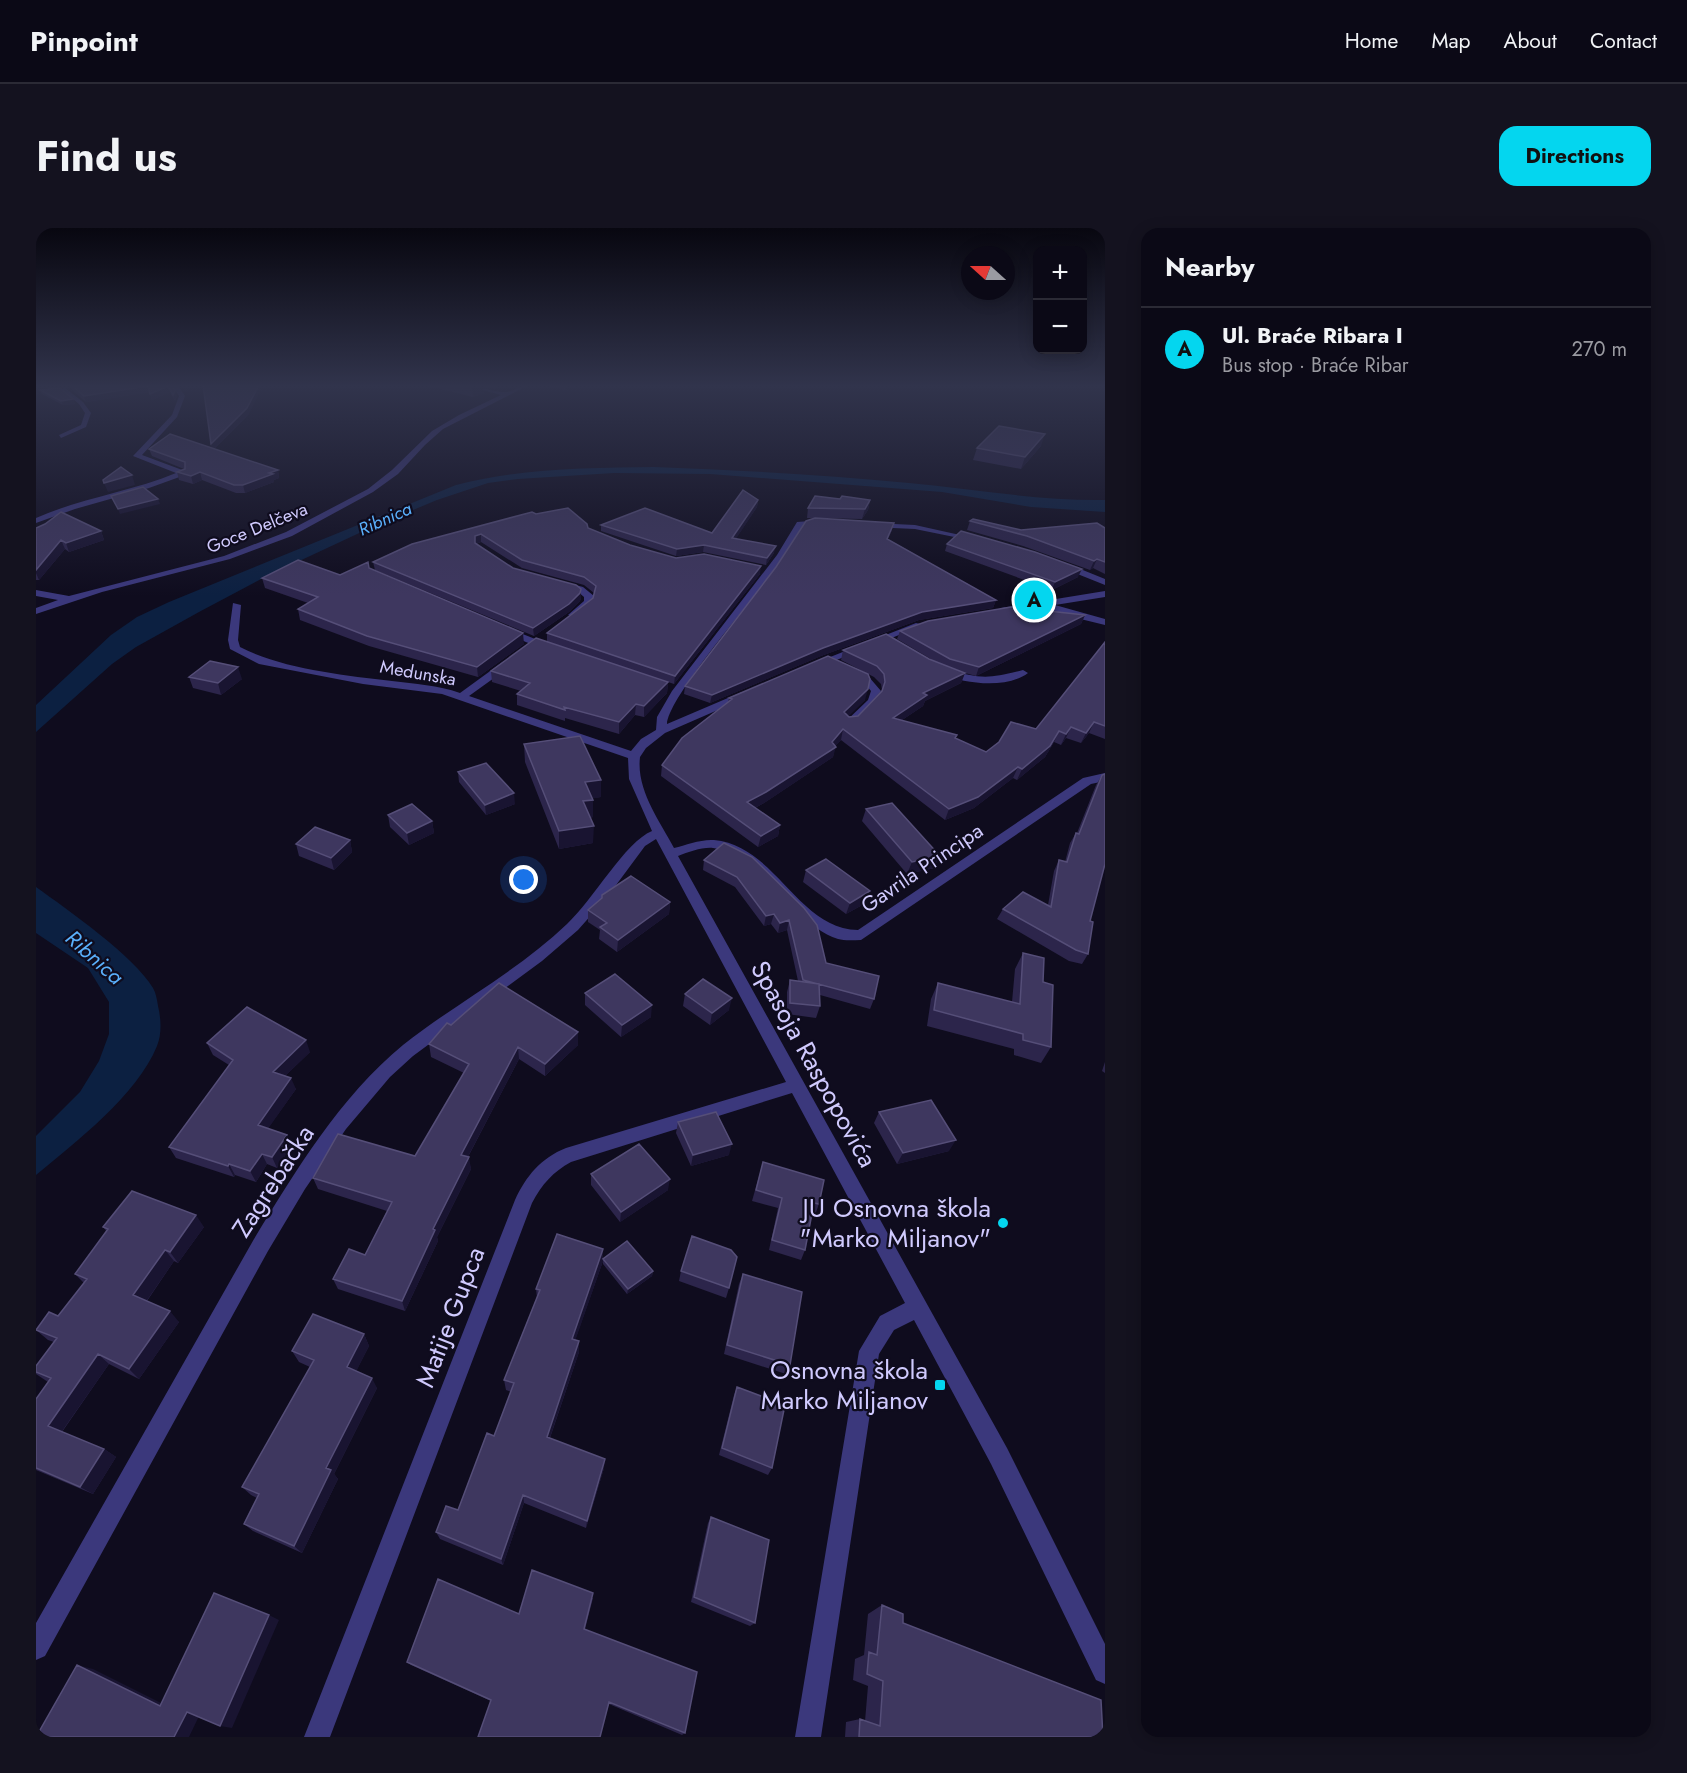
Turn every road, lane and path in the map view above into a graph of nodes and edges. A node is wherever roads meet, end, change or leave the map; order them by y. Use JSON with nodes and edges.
{"nodes":[{"id":1,"x":138,"y":455,"type":"edge"},
{"id":2,"x":409,"y":455,"type":"edge"},
{"id":3,"x":36,"y":521,"type":"edge"},
{"id":4,"x":835,"y":523,"type":"edge"},
{"id":5,"x":868,"y":525,"type":"edge"},
{"id":6,"x":986,"y":542,"type":"edge"},
{"id":7,"x":1058,"y":564,"type":"edge"},
{"id":8,"x":759,"y":568,"type":"edge"},
{"id":9,"x":770,"y":571,"type":"junction"},
{"id":10,"x":1105,"y":582,"type":"edge"},
{"id":11,"x":559,"y":583,"type":"edge"},
{"id":12,"x":36,"y":593,"type":"edge"},
{"id":13,"x":1105,"y":594,"type":"edge"},
{"id":14,"x":69,"y":599,"type":"junction"},
{"id":15,"x":1045,"y":604,"type":"junction"},
{"id":16,"x":236,"y":605,"type":"dead end"},
{"id":17,"x":36,"y":611,"type":"edge"},
{"id":18,"x":990,"y":613,"type":"edge"},
{"id":19,"x":564,"y":621,"type":"edge"},
{"id":20,"x":934,"y":622,"type":"edge"},
{"id":21,"x":1105,"y":622,"type":"edge"},
{"id":22,"x":493,"y":624,"type":"edge"},
{"id":23,"x":545,"y":636,"type":"edge"},
{"id":24,"x":883,"y":638,"type":"junction"},
{"id":25,"x":536,"y":643,"type":"junction"},
{"id":26,"x":893,"y":643,"type":"edge"},
{"id":27,"x":526,"y":650,"type":"edge"},
{"id":28,"x":556,"y":650,"type":"edge"},
{"id":29,"x":517,"y":656,"type":"edge"},
{"id":30,"x":826,"y":660,"type":"junction"},
{"id":31,"x":934,"y":666,"type":"edge"},
{"id":32,"x":804,"y":669,"type":"edge"},
{"id":33,"x":1023,"y":673,"type":"dead end"},
{"id":34,"x":761,"y":688,"type":"edge"},
{"id":35,"x":461,"y":697,"type":"junction"},
{"id":36,"x":850,"y":723,"type":"edge"},
{"id":37,"x":661,"y":730,"type":"junction"},
{"id":38,"x":633,"y":762,"type":"junction"},
{"id":39,"x":1105,"y":777,"type":"edge"},
{"id":40,"x":660,"y":832,"type":"junction"},
{"id":41,"x":670,"y":854,"type":"junction"},
{"id":42,"x":797,"y":1085,"type":"junction"},
{"id":43,"x":917,"y":1307,"type":"junction"},
{"id":44,"x":36,"y":1647,"type":"edge"},
{"id":45,"x":1105,"y":1671,"type":"edge"},
{"id":46,"x":316,"y":1737,"type":"edge"},
{"id":47,"x":808,"y":1737,"type":"edge"}],
"edges":[{"from":1,"to":3,"type":"street"},
{"from":2,"to":14,"type":"street","name":"Goce Delčeva"},
{"from":4,"to":9,"type":"street"},
{"from":5,"to":6,"type":"street"},
{"from":7,"to":10,"type":"street"},
{"from":8,"to":9,"type":"street"},
{"from":9,"to":37,"type":"street"},
{"from":11,"to":19,"type":"street"},
{"from":12,"to":14,"type":"street"},
{"from":13,"to":15,"type":"street"},
{"from":14,"to":17,"type":"street","name":"Goce Delčeva"},
{"from":15,"to":18,"type":"street"},
{"from":15,"to":21,"type":"street"},
{"from":16,"to":35,"type":"street","name":"Medunska"},
{"from":20,"to":24,"type":"street"},
{"from":22,"to":25,"type":"street"},
{"from":23,"to":25,"type":"street"},
{"from":24,"to":26,"type":"street"},
{"from":24,"to":30,"type":"street"},
{"from":25,"to":27,"type":"street"},
{"from":25,"to":28,"type":"street"},
{"from":29,"to":35,"type":"street"},
{"from":30,"to":32,"type":"street"},
{"from":30,"to":36,"type":"street"},
{"from":31,"to":33,"type":"street"},
{"from":34,"to":37,"type":"street"},
{"from":35,"to":38,"type":"street","name":"Medunska"},
{"from":37,"to":38,"type":"street"},
{"from":38,"to":40,"type":"street","name":"Spasoja Raspopovića"},
{"from":39,"to":41,"type":"street","name":"Gavrila Principa"},
{"from":40,"to":41,"type":"street","name":"Spasoja Raspopovića"},
{"from":40,"to":44,"type":"street","name":"Zagrebačka"},
{"from":41,"to":42,"type":"street","name":"Spasoja Raspopovića"},
{"from":42,"to":43,"type":"street","name":"Spasoja Raspopovića"},
{"from":42,"to":46,"type":"street","name":"Matije Gupca"},
{"from":43,"to":45,"type":"street","name":"Spasoja Raspopovića"},
{"from":43,"to":47,"type":"street"}]}
